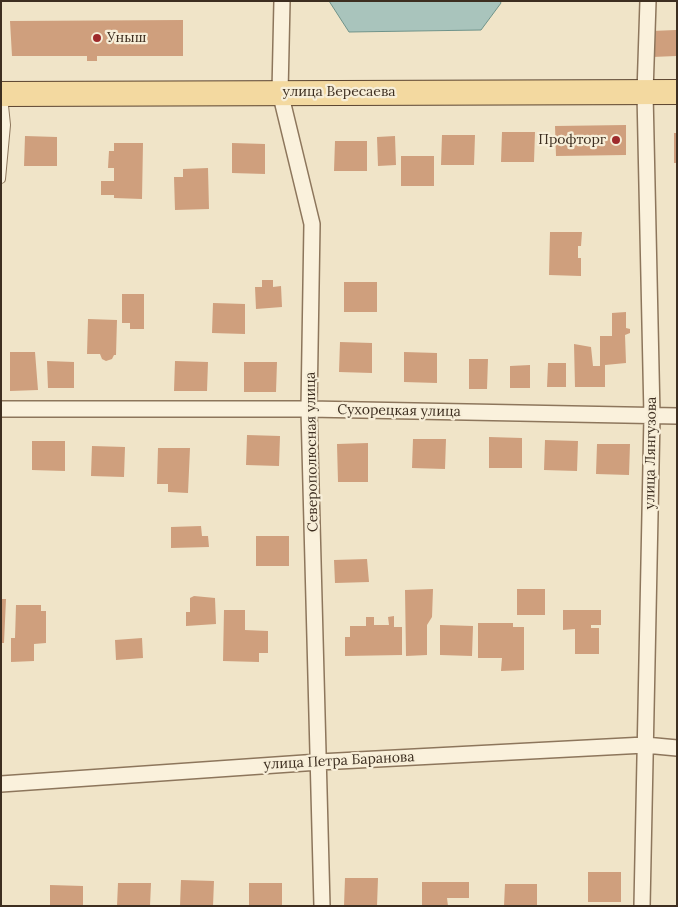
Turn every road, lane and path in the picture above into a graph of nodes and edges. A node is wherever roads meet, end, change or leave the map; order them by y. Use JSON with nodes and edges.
{"nodes":[{"id":1,"x":282,"y":1,"type":"edge"},
{"id":2,"x":648,"y":1,"type":"edge"},
{"id":3,"x":280,"y":92,"type":"junction"},
{"id":4,"x":677,"y":92,"type":"edge"},
{"id":5,"x":645,"y":93,"type":"junction"},
{"id":6,"x":2,"y":94,"type":"edge"},
{"id":7,"x":1,"y":179,"type":"edge"},
{"id":8,"x":1,"y":409,"type":"edge"},
{"id":9,"x":310,"y":410,"type":"junction"},
{"id":10,"x":652,"y":416,"type":"junction"},
{"id":11,"x":677,"y":416,"type":"edge"},
{"id":12,"x":645,"y":745,"type":"junction"},
{"id":13,"x":677,"y":748,"type":"edge"},
{"id":14,"x":319,"y":762,"type":"junction"},
{"id":15,"x":1,"y":784,"type":"edge"},
{"id":16,"x":322,"y":906,"type":"edge"},
{"id":17,"x":642,"y":906,"type":"edge"}],
"edges":[{"from":1,"to":3,"type":"street","name":"Северополюсная улица"},
{"from":2,"to":5,"type":"street","name":"улица Лянгузова"},
{"from":3,"to":5,"type":"main road","name":"улица Вересаева"},
{"from":3,"to":6,"type":"main road","name":"улица Вересаева"},
{"from":3,"to":9,"type":"street","name":"Северополюсная улица"},
{"from":4,"to":5,"type":"main road","name":"улица Вересаева"},
{"from":5,"to":10,"type":"street","name":"улица Лянгузова"},
{"from":6,"to":7,"type":"lane"},
{"from":8,"to":9,"type":"street","name":"Сухорецкая улица"},
{"from":9,"to":10,"type":"street","name":"Сухорецкая улица"},
{"from":9,"to":14,"type":"street","name":"Северополюсная улица"},
{"from":10,"to":11,"type":"street","name":"Сухорецкая улица"},
{"from":10,"to":12,"type":"street","name":"улица Лянгузова"},
{"from":12,"to":13,"type":"street","name":"улица Петра Баранова"},
{"from":12,"to":14,"type":"street","name":"улица Петра Баранова"},
{"from":12,"to":17,"type":"street","name":"улица Лянгузова"},
{"from":14,"to":15,"type":"street","name":"улица Петра Баранова"},
{"from":14,"to":16,"type":"street","name":"Северополюсная улица"}]}
